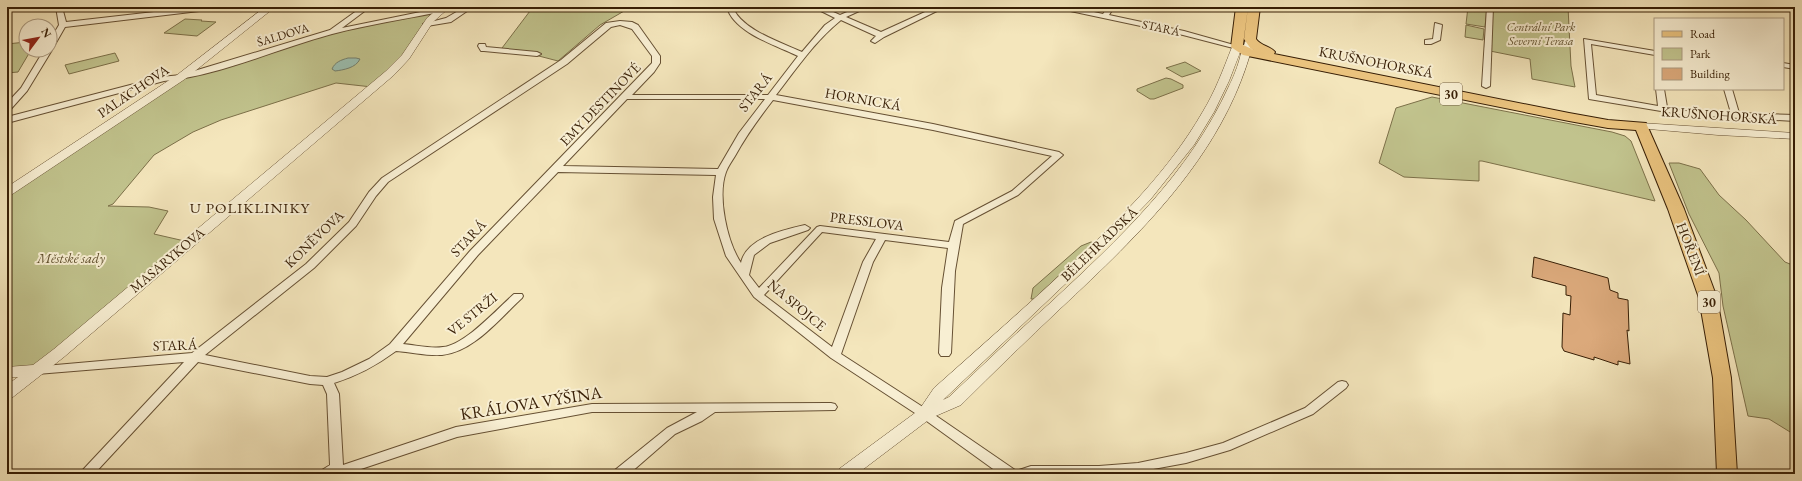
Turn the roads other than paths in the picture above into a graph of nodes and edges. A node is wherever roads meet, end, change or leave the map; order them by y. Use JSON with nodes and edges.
{"nodes":[{"id":1,"x":59,"y":7,"type":"edge"},
{"id":2,"x":216,"y":7,"type":"edge"},
{"id":3,"x":271,"y":7,"type":"edge"},
{"id":4,"x":367,"y":7,"type":"edge"},
{"id":5,"x":470,"y":7,"type":"edge"},
{"id":6,"x":730,"y":7,"type":"edge"},
{"id":7,"x":816,"y":7,"type":"edge"},
{"id":8,"x":865,"y":7,"type":"edge"},
{"id":9,"x":942,"y":7,"type":"edge"},
{"id":10,"x":1061,"y":7,"type":"edge"},
{"id":11,"x":1112,"y":7,"type":"edge"},
{"id":12,"x":1242,"y":7,"type":"edge"},
{"id":13,"x":1254,"y":7,"type":"edge"},
{"id":14,"x":1490,"y":7,"type":"edge"},
{"id":15,"x":203,"y":8,"type":"edge"},
{"id":16,"x":184,"y":9,"type":"edge"},
{"id":17,"x":443,"y":9,"type":"edge"},
{"id":18,"x":1105,"y":16,"type":"junction"},
{"id":19,"x":841,"y":17,"type":"junction"},
{"id":20,"x":620,"y":23,"type":"joint"},
{"id":21,"x":427,"y":24,"type":"junction"},
{"id":22,"x":63,"y":25,"type":"junction"},
{"id":23,"x":1438,"y":25,"type":"dead end"},
{"id":24,"x":331,"y":32,"type":"junction"},
{"id":25,"x":58,"y":33,"type":"edge"},
{"id":26,"x":881,"y":35,"type":"junction"},
{"id":27,"x":875,"y":41,"type":"dead end"},
{"id":28,"x":1214,"y":41,"type":"junction"},
{"id":29,"x":1428,"y":42,"type":"dead end"},
{"id":30,"x":482,"y":46,"type":"dead end"},
{"id":31,"x":1243,"y":49,"type":"junction"},
{"id":32,"x":1654,"y":53,"type":"edge"},
{"id":33,"x":537,"y":54,"type":"dead end"},
{"id":34,"x":803,"y":55,"type":"junction"},
{"id":35,"x":43,"y":58,"type":"edge"},
{"id":36,"x":1793,"y":67,"type":"edge"},
{"id":37,"x":1795,"y":76,"type":"edge"},
{"id":38,"x":181,"y":77,"type":"junction"},
{"id":39,"x":1486,"y":86,"type":"dead end"},
{"id":40,"x":1660,"y":90,"type":"edge"},
{"id":41,"x":1729,"y":91,"type":"edge"},
{"id":42,"x":625,"y":97,"type":"junction"},
{"id":43,"x":770,"y":97,"type":"junction"},
{"id":44,"x":7,"y":108,"type":"edge"},
{"id":45,"x":1663,"y":109,"type":"junction"},
{"id":46,"x":1736,"y":116,"type":"junction"},
{"id":47,"x":1795,"y":118,"type":"edge"},
{"id":48,"x":7,"y":120,"type":"edge"},
{"id":49,"x":1641,"y":126,"type":"junction"},
{"id":50,"x":1795,"y":136,"type":"edge"},
{"id":51,"x":555,"y":169,"type":"junction"},
{"id":52,"x":721,"y":172,"type":"junction"},
{"id":53,"x":7,"y":192,"type":"edge"},
{"id":54,"x":805,"y":228,"type":"dead end"},
{"id":55,"x":882,"y":237,"type":"junction"},
{"id":56,"x":952,"y":245,"type":"junction"},
{"id":57,"x":744,"y":275,"type":"junction"},
{"id":58,"x":758,"y":295,"type":"junction"},
{"id":59,"x":518,"y":296,"type":"dead end"},
{"id":60,"x":394,"y":347,"type":"junction"},
{"id":61,"x":945,"y":353,"type":"dead end"},
{"id":62,"x":834,"y":355,"type":"junction"},
{"id":63,"x":195,"y":357,"type":"junction"},
{"id":64,"x":37,"y":370,"type":"junction"},
{"id":65,"x":7,"y":372,"type":"edge"},
{"id":66,"x":327,"y":381,"type":"junction"},
{"id":67,"x":1342,"y":385,"type":"dead end"},
{"id":68,"x":7,"y":393,"type":"edge"},
{"id":69,"x":831,"y":407,"type":"dead end"},
{"id":70,"x":712,"y":408,"type":"junction"},
{"id":71,"x":925,"y":414,"type":"junction"},
{"id":72,"x":86,"y":474,"type":"edge"},
{"id":73,"x":327,"y":474,"type":"edge"},
{"id":74,"x":340,"y":474,"type":"edge"},
{"id":75,"x":620,"y":474,"type":"edge"},
{"id":76,"x":845,"y":474,"type":"edge"},
{"id":77,"x":1010,"y":474,"type":"edge"},
{"id":78,"x":1024,"y":474,"type":"edge"},
{"id":79,"x":1727,"y":474,"type":"edge"}],
"edges":[{"from":1,"to":22,"type":"street"},
{"from":2,"to":15,"type":"street"},
{"from":3,"to":38,"type":"street","name":"PALACHOVA"},
{"from":4,"to":24,"type":"street"},
{"from":5,"to":21,"type":"street"},
{"from":6,"to":34,"type":"street"},
{"from":7,"to":19,"type":"street"},
{"from":8,"to":19,"type":"street","name":"STARÁ"},
{"from":9,"to":26,"type":"street"},
{"from":10,"to":18,"type":"street","name":"STARÁ"},
{"from":11,"to":18,"type":"street"},
{"from":12,"to":31,"type":"main road"},
{"from":13,"to":31,"type":"main road"},
{"from":14,"to":39,"type":"street"},
{"from":15,"to":16,"type":"street"},
{"from":16,"to":22,"type":"street"},
{"from":17,"to":21,"type":"street","name":"MASARYKOVA"},
{"from":17,"to":24,"type":"street","name":"ŠALDOVA"},
{"from":18,"to":28,"type":"street","name":"STARÁ"},
{"from":19,"to":26,"type":"street"},
{"from":19,"to":34,"type":"street","name":"STARÁ"},
{"from":20,"to":42,"type":"street","name":"EMY DESTINOVÉ"},
{"from":20,"to":63,"type":"street","name":"KONĚVOVA"},
{"from":21,"to":64,"type":"street","name":"MASARYKOVA"},
{"from":22,"to":25,"type":"street"},
{"from":23,"to":29,"type":"street"},
{"from":24,"to":38,"type":"street","name":"ŠALDOVA"},
{"from":26,"to":27,"type":"street"},
{"from":28,"to":31,"type":"street","name":"STARÁ"},
{"from":28,"to":31,"type":"street","name":"STARÁ"},
{"from":30,"to":33,"type":"street"},
{"from":31,"to":49,"type":"main road","name":"KRUŠNOHORSKÁ","number":"30"},
{"from":31,"to":71,"type":"street","name":"BĚLEHRADSKÁ"},
{"from":32,"to":45,"type":"street"},
{"from":34,"to":43,"type":"street","name":"STARÁ"},
{"from":35,"to":44,"type":"street"},
{"from":36,"to":37,"type":"street"},
{"from":38,"to":48,"type":"street","name":"ŠALDOVA"},
{"from":38,"to":53,"type":"street","name":"PALACHOVA"},
{"from":40,"to":45,"type":"street"},
{"from":41,"to":46,"type":"street"},
{"from":42,"to":43,"type":"street","name":"HORNICKÁ"},
{"from":42,"to":51,"type":"street","name":"EMY DESTINOVÉ"},
{"from":43,"to":52,"type":"street","name":"STARÁ"},
{"from":43,"to":56,"type":"street","name":"HORNICKÁ"},
{"from":45,"to":46,"type":"street"},
{"from":46,"to":47,"type":"street"},
{"from":49,"to":50,"type":"street","name":"KRUŠNOHORSKÁ"},
{"from":49,"to":79,"type":"main road","name":"HOŘENÍ","number":"30"},
{"from":51,"to":52,"type":"street"},
{"from":51,"to":60,"type":"street","name":"STARÁ"},
{"from":52,"to":57,"type":"street","name":"NA SPOJCE"},
{"from":54,"to":57,"type":"street"},
{"from":55,"to":56,"type":"street","name":"PRESSLOVA"},
{"from":55,"to":58,"type":"street","name":"PRESSLOVA"},
{"from":55,"to":62,"type":"street"},
{"from":56,"to":61,"type":"street","name":"HORNICKÁ"},
{"from":57,"to":58,"type":"street","name":"NA SPOJCE"},
{"from":58,"to":62,"type":"street","name":"NA SPOJCE"},
{"from":59,"to":60,"type":"street","name":"VE STRŽI"},
{"from":60,"to":66,"type":"street","name":"STARÁ"},
{"from":62,"to":71,"type":"street","name":"NA SPOJCE"},
{"from":63,"to":64,"type":"street","name":"STARÁ"},
{"from":63,"to":66,"type":"street","name":"STARÁ"},
{"from":63,"to":72,"type":"street","name":"KONĚVOVA"},
{"from":64,"to":65,"type":"street"},
{"from":64,"to":68,"type":"street","name":"MASARYKOVA"},
{"from":66,"to":73,"type":"street"},
{"from":67,"to":78,"type":"street"},
{"from":69,"to":70,"type":"street","name":"KRÁLOVA VÝŠINA"},
{"from":70,"to":74,"type":"street","name":"KRÁLOVA VÝŠINA"},
{"from":70,"to":75,"type":"street"},
{"from":71,"to":76,"type":"street","name":"BĚLEHRADSKÁ"},
{"from":71,"to":77,"type":"street","name":"NA SPOJCE"}]}
